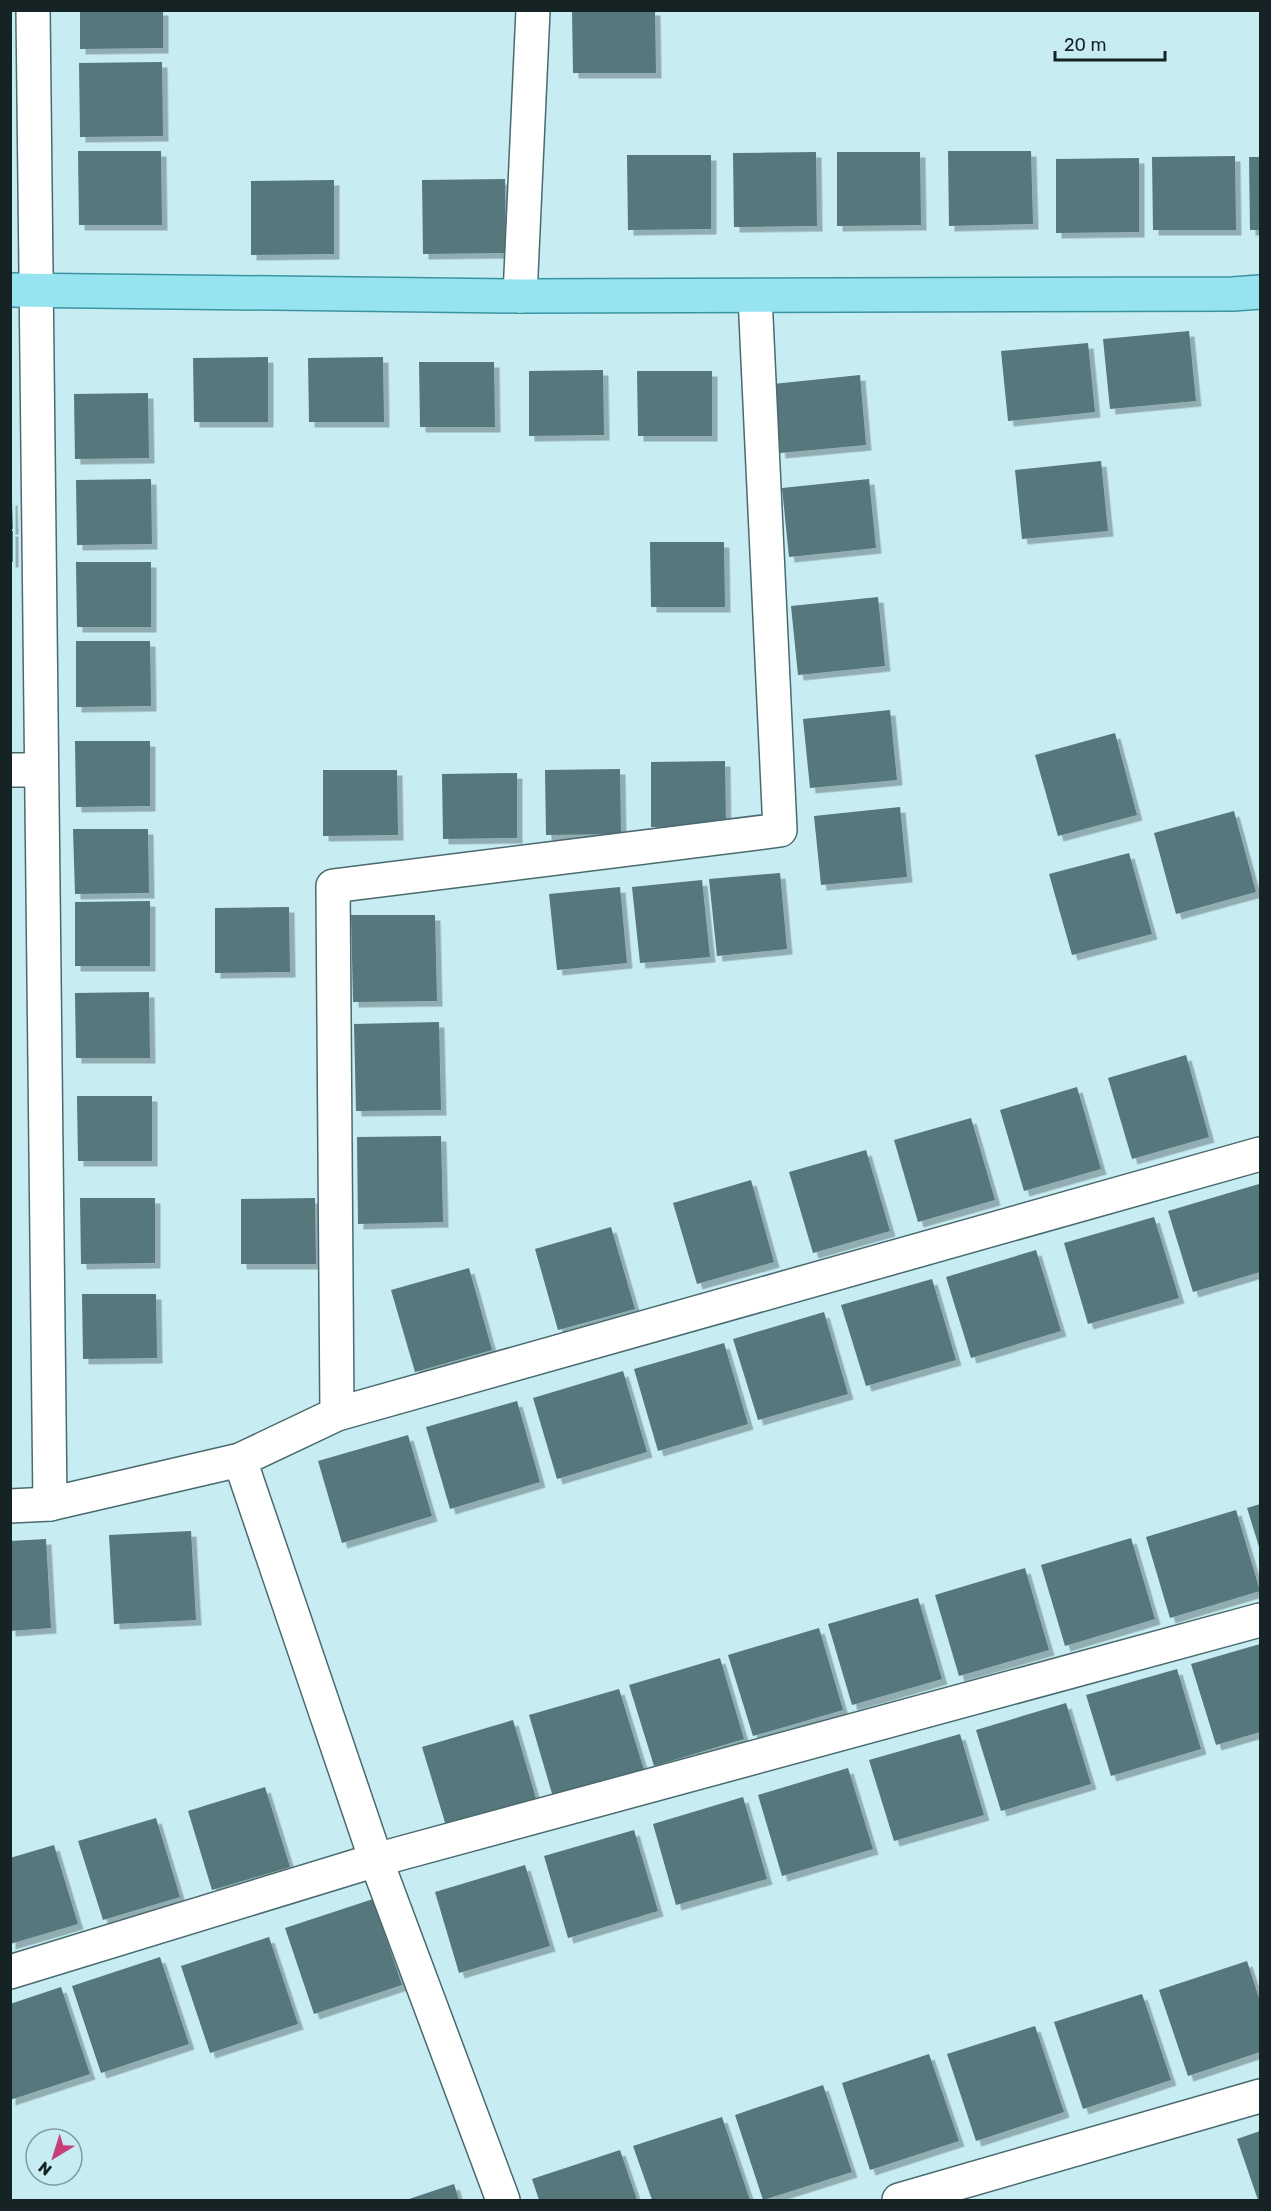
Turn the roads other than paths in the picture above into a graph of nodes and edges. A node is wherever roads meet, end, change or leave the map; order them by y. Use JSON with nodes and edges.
{"nodes":[{"id":1,"x":33,"y":10,"type":"edge"},
{"id":2,"x":533,"y":10,"type":"edge"},
{"id":3,"x":23,"y":291,"type":"edge"},
{"id":4,"x":1260,"y":292,"type":"edge"},
{"id":5,"x":520,"y":296,"type":"junction"},
{"id":6,"x":755,"y":296,"type":"junction"},
{"id":7,"x":25,"y":770,"type":"edge"},
{"id":8,"x":1260,"y":1154,"type":"edge"},
{"id":9,"x":337,"y":1414,"type":"junction"},
{"id":10,"x":240,"y":1460,"type":"junction"},
{"id":11,"x":50,"y":1504,"type":"junction"},
{"id":12,"x":10,"y":1506,"type":"edge"},
{"id":13,"x":1260,"y":1620,"type":"edge"},
{"id":14,"x":376,"y":1860,"type":"junction"},
{"id":15,"x":10,"y":1972,"type":"edge"},
{"id":16,"x":1260,"y":2096,"type":"edge"},
{"id":17,"x":503,"y":2200,"type":"edge"},
{"id":18,"x":899,"y":2200,"type":"edge"}],
"edges":[{"from":1,"to":3,"type":"street"},
{"from":2,"to":5,"type":"street"},
{"from":3,"to":5,"type":"main road"},
{"from":3,"to":7,"type":"street"},
{"from":4,"to":6,"type":"main road"},
{"from":5,"to":6,"type":"main road"},
{"from":6,"to":9,"type":"street"},
{"from":7,"to":11,"type":"street"},
{"from":8,"to":9,"type":"street"},
{"from":9,"to":10,"type":"street"},
{"from":10,"to":11,"type":"street"},
{"from":10,"to":14,"type":"street"},
{"from":11,"to":12,"type":"street"},
{"from":13,"to":14,"type":"street"},
{"from":14,"to":15,"type":"street"},
{"from":14,"to":17,"type":"street"},
{"from":16,"to":18,"type":"street"}]}
